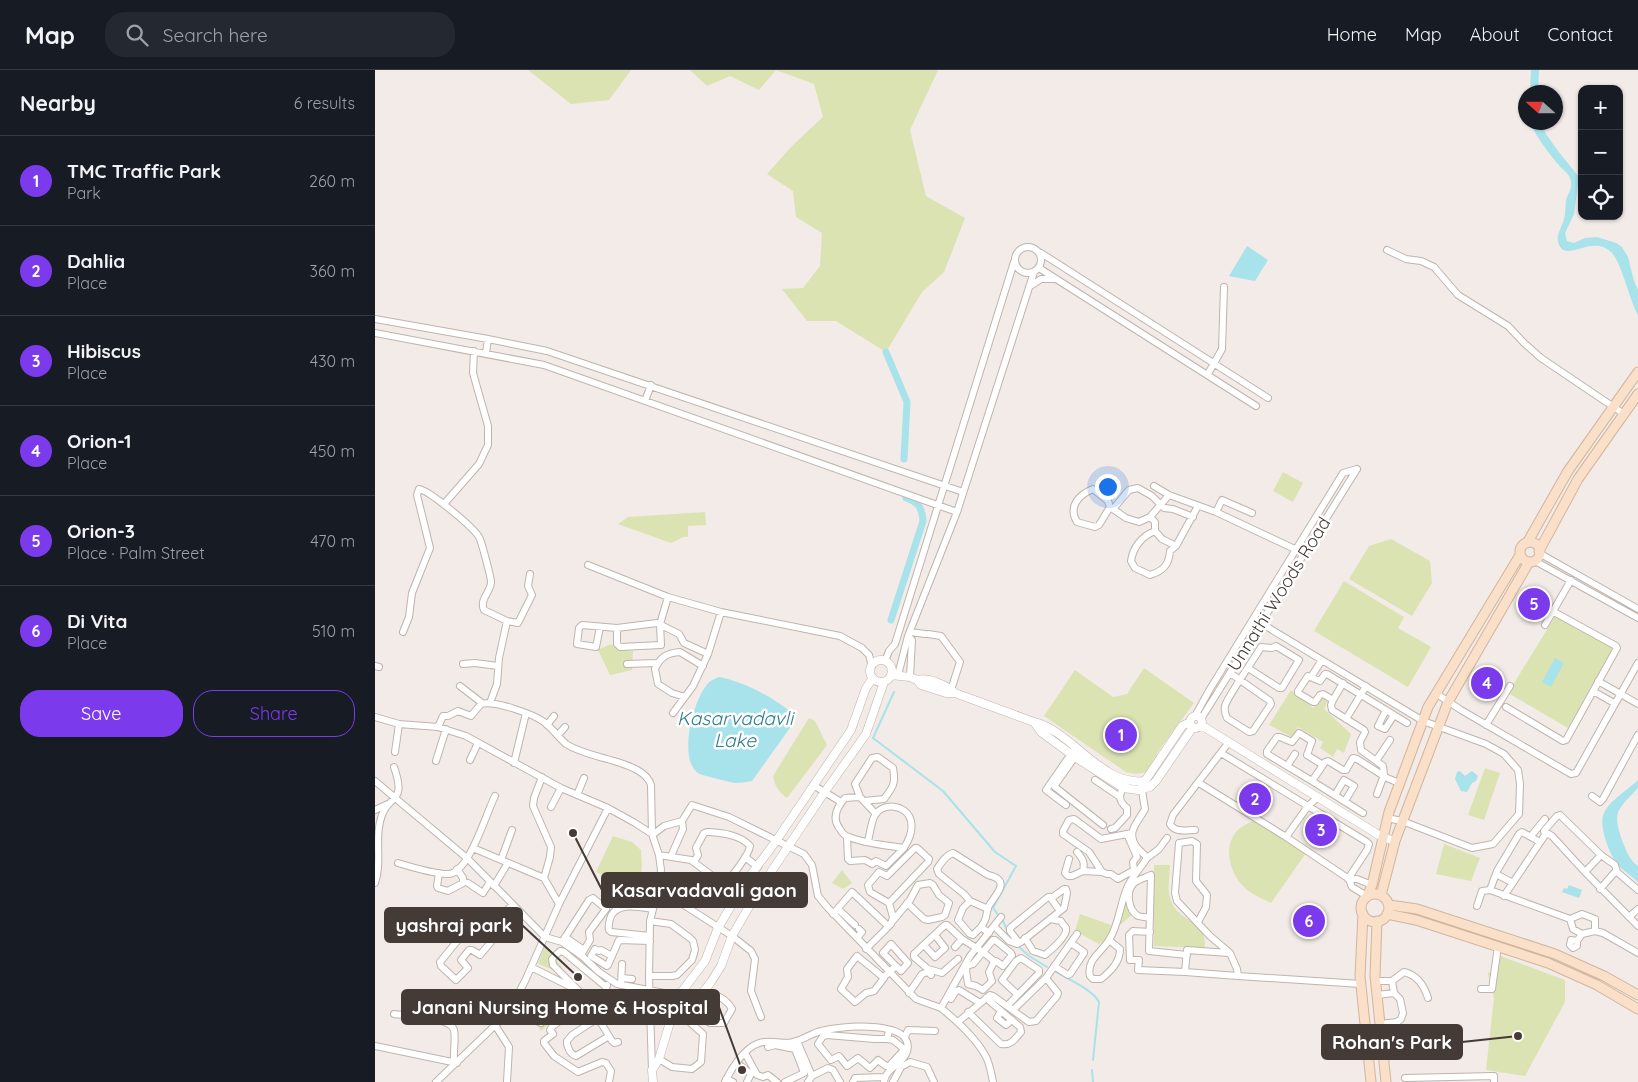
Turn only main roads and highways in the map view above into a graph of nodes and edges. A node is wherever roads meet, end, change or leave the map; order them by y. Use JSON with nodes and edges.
{"nodes":[{"id":1,"x":1638,"y":372,"type":"edge"},
{"id":2,"x":1638,"y":394,"type":"edge"},
{"id":3,"x":1527,"y":542,"type":"junction"},
{"id":4,"x":1520,"y":555,"type":"junction"},
{"id":5,"x":1536,"y":557,"type":"junction"},
{"id":6,"x":1381,"y":895,"type":"junction"},
{"id":7,"x":1367,"y":896,"type":"junction"},
{"id":8,"x":1388,"y":910,"type":"junction"},
{"id":9,"x":1363,"y":914,"type":"junction"},
{"id":10,"x":1377,"y":921,"type":"junction"},
{"id":11,"x":1565,"y":959,"type":"junction"},
{"id":12,"x":1554,"y":966,"type":"junction"},
{"id":13,"x":1566,"y":971,"type":"junction"},
{"id":14,"x":1595,"y":972,"type":"junction"},
{"id":15,"x":1590,"y":982,"type":"junction"},
{"id":16,"x":1638,"y":994,"type":"edge"},
{"id":17,"x":1638,"y":1009,"type":"edge"},
{"id":18,"x":1371,"y":1082,"type":"edge"},
{"id":19,"x":1386,"y":1082,"type":"edge"}],
"edges":[{"from":1,"to":3,"type":"main road"},
{"from":2,"to":5,"type":"main road"},
{"from":3,"to":4,"type":"main road"},
{"from":3,"to":5,"type":"main road"},
{"from":4,"to":5,"type":"main road"},
{"from":4,"to":7,"type":"main road"},
{"from":5,"to":6,"type":"main road"},
{"from":6,"to":7,"type":"main road"},
{"from":6,"to":8,"type":"main road"},
{"from":7,"to":9,"type":"main road"},
{"from":8,"to":10,"type":"main road"},
{"from":8,"to":11,"type":"main road"},
{"from":8,"to":12,"type":"main road"},
{"from":9,"to":10,"type":"main road"},
{"from":9,"to":18,"type":"main road"},
{"from":10,"to":19,"type":"main road"},
{"from":11,"to":12,"type":"main road"},
{"from":11,"to":13,"type":"main road"},
{"from":11,"to":14,"type":"main road"},
{"from":12,"to":13,"type":"main road"},
{"from":13,"to":15,"type":"main road"},
{"from":14,"to":15,"type":"main road"},
{"from":14,"to":16,"type":"main road"},
{"from":15,"to":17,"type":"main road"}]}
